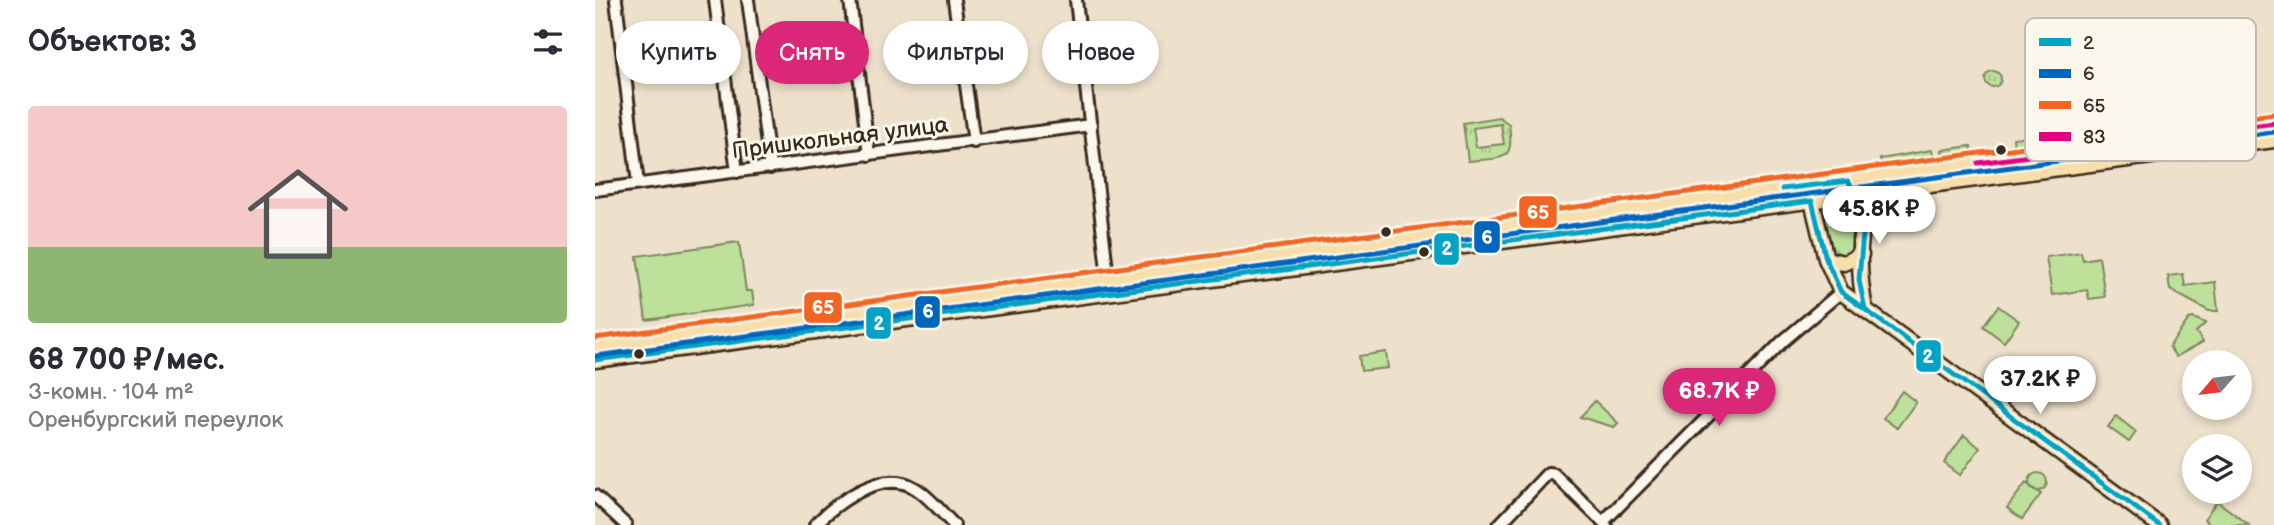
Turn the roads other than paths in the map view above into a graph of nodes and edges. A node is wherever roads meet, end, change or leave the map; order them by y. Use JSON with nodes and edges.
{"nodes":[{"id":1,"x":616,"y":0,"type":"edge"},
{"id":2,"x":715,"y":0,"type":"edge"},
{"id":3,"x":748,"y":0,"type":"edge"},
{"id":4,"x":850,"y":0,"type":"edge"},
{"id":5,"x":954,"y":0,"type":"edge"},
{"id":6,"x":1076,"y":0,"type":"edge"},
{"id":7,"x":2274,"y":123,"type":"edge"},
{"id":8,"x":1091,"y":125,"type":"junction"},
{"id":9,"x":2256,"y":125,"type":"edge"},
{"id":10,"x":2274,"y":140,"type":"edge"},
{"id":11,"x":974,"y":142,"type":"junction"},
{"id":12,"x":2256,"y":142,"type":"edge"},
{"id":13,"x":869,"y":155,"type":"junction"},
{"id":14,"x":2025,"y":157,"type":"edge"},
{"id":15,"x":2112,"y":161,"type":"edge"},
{"id":16,"x":770,"y":168,"type":"junction"},
{"id":17,"x":737,"y":172,"type":"junction"},
{"id":18,"x":1848,"y":181,"type":"junction"},
{"id":19,"x":638,"y":184,"type":"junction"},
{"id":20,"x":1823,"y":185,"type":"junction"},
{"id":21,"x":595,"y":190,"type":"edge"},
{"id":22,"x":1873,"y":192,"type":"junction"},
{"id":23,"x":1857,"y":194,"type":"junction"},
{"id":24,"x":1812,"y":201,"type":"junction"},
{"id":25,"x":1864,"y":209,"type":"junction"},
{"id":26,"x":1861,"y":256,"type":"junction"},
{"id":27,"x":1826,"y":259,"type":"junction"},
{"id":28,"x":1108,"y":278,"type":"junction"},
{"id":29,"x":1859,"y":281,"type":"junction"},
{"id":30,"x":1841,"y":292,"type":"junction"},
{"id":31,"x":1865,"y":309,"type":"junction"},
{"id":32,"x":595,"y":347,"type":"edge"},
{"id":33,"x":595,"y":360,"type":"edge"},
{"id":34,"x":595,"y":496,"type":"edge"},
{"id":35,"x":1605,"y":523,"type":"edge"},
{"id":36,"x":626,"y":525,"type":"edge"},
{"id":37,"x":815,"y":525,"type":"edge"},
{"id":38,"x":954,"y":525,"type":"edge"},
{"id":39,"x":1499,"y":525,"type":"edge"},
{"id":40,"x":2159,"y":525,"type":"edge"}],
"edges":[{"from":1,"to":19,"type":"street"},
{"from":2,"to":17,"type":"street"},
{"from":3,"to":16,"type":"street"},
{"from":4,"to":13,"type":"street"},
{"from":5,"to":11,"type":"street"},
{"from":6,"to":8,"type":"street"},
{"from":7,"to":9,"type":"main road"},
{"from":8,"to":11,"type":"street","name":"Пришкольная улица"},
{"from":8,"to":28,"type":"street"},
{"from":10,"to":12,"type":"main road"},
{"from":11,"to":13,"type":"street","name":"Пришкольная улица"},
{"from":13,"to":16,"type":"street","name":"Пришкольная улица"},
{"from":14,"to":18,"type":"main road"},
{"from":15,"to":22,"type":"main road"},
{"from":16,"to":17,"type":"street","name":"Пришкольная улица"},
{"from":17,"to":19,"type":"street","name":"Пришкольная улица"},
{"from":18,"to":20,"type":"main road"},
{"from":18,"to":23,"type":"main road"},
{"from":19,"to":21,"type":"street","name":"Пришкольная улица"},
{"from":20,"to":24,"type":"main road"},
{"from":20,"to":28,"type":"main road"},
{"from":22,"to":23,"type":"main road"},
{"from":22,"to":25,"type":"main road"},
{"from":23,"to":24,"type":"main road"},
{"from":23,"to":25,"type":"main road"},
{"from":24,"to":27,"type":"main road"},
{"from":24,"to":33,"type":"main road"},
{"from":25,"to":26,"type":"main road"},
{"from":26,"to":27,"type":"main road"},
{"from":26,"to":29,"type":"main road"},
{"from":27,"to":30,"type":"main road"},
{"from":28,"to":32,"type":"main road"},
{"from":29,"to":30,"type":"main road"},
{"from":29,"to":31,"type":"main road"},
{"from":30,"to":31,"type":"main road"},
{"from":30,"to":35,"type":"street"},
{"from":31,"to":40,"type":"main road"},
{"from":34,"to":36,"type":"street"},
{"from":35,"to":39,"type":"street"},
{"from":37,"to":38,"type":"street"}]}
